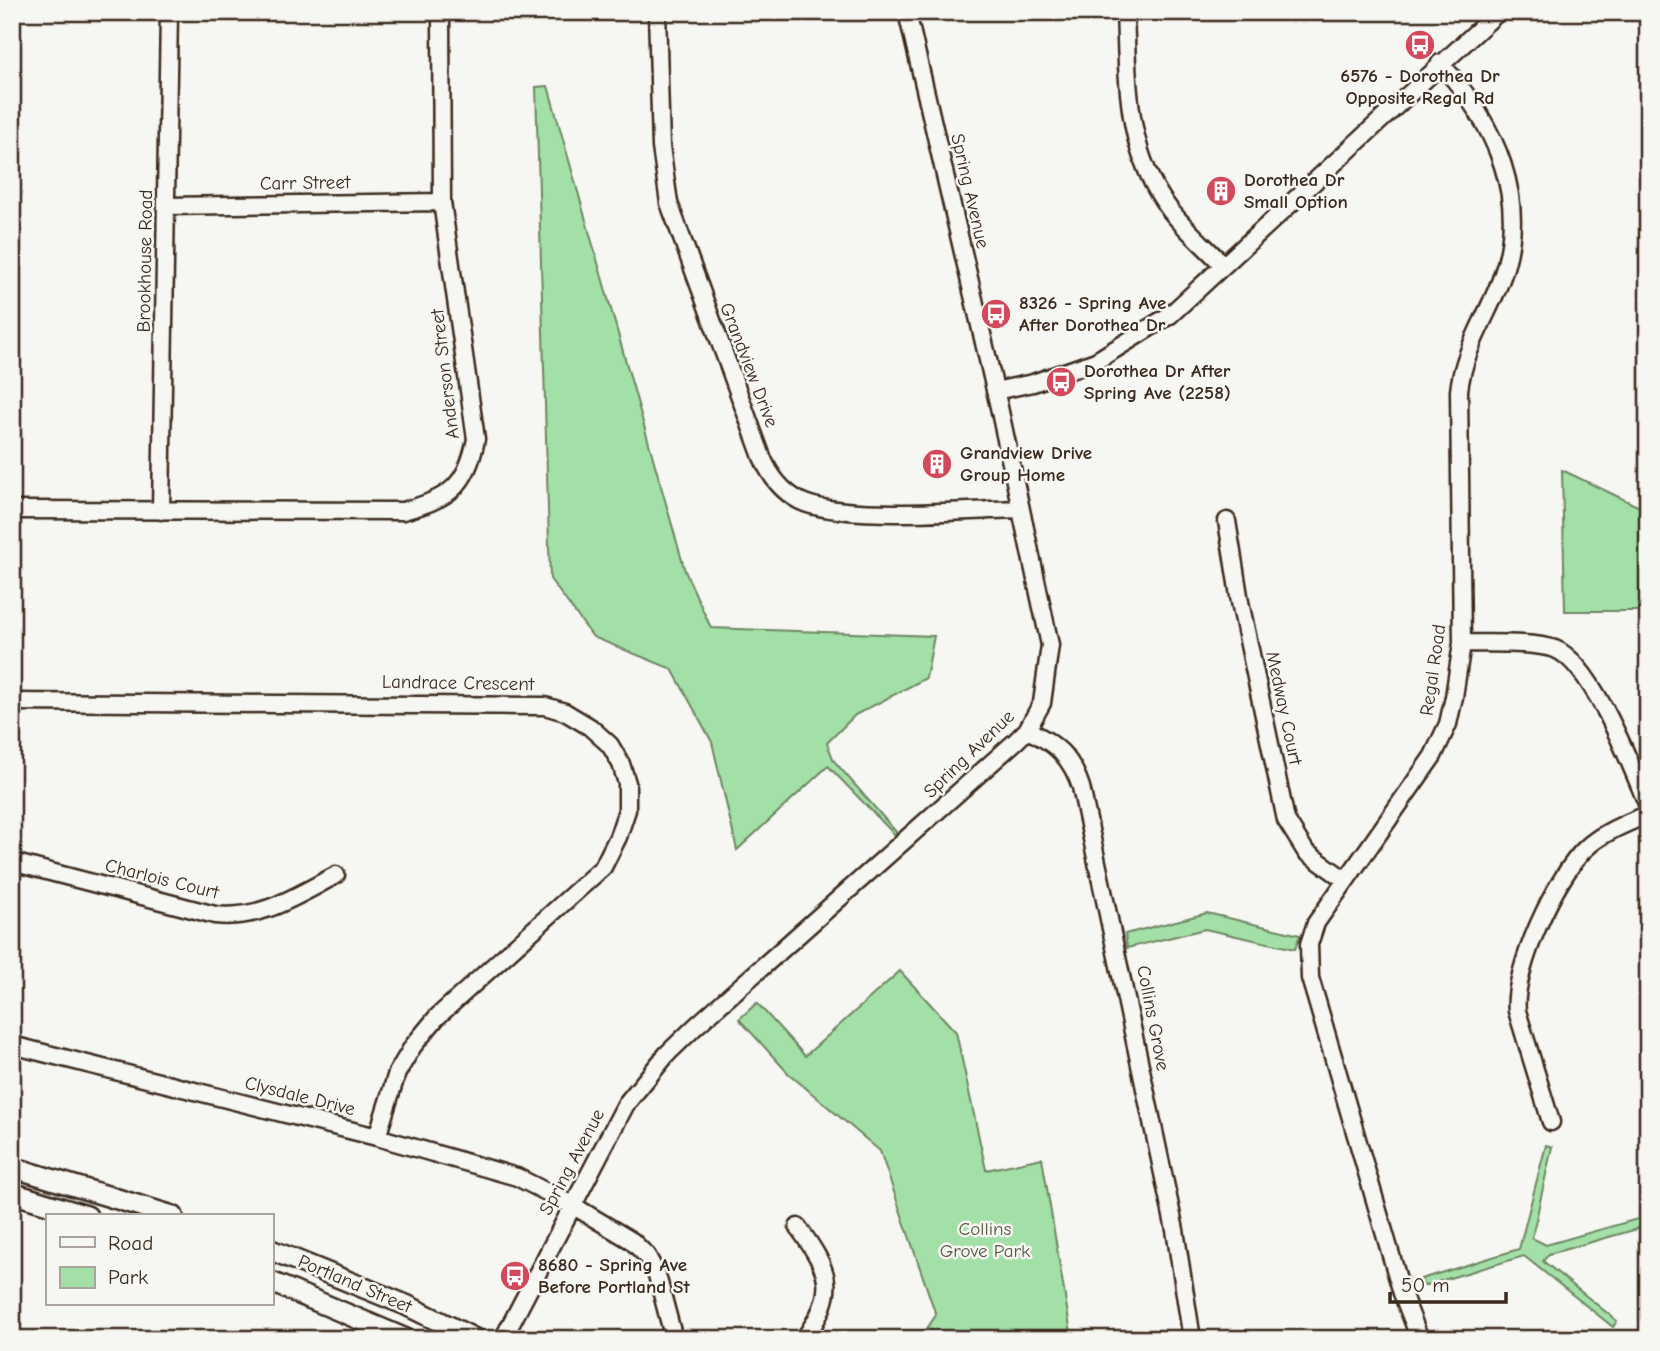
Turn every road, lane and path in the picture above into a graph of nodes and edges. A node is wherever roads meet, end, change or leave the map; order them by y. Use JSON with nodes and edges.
{"nodes":[{"id":1,"x":169,"y":12,"type":"edge"},
{"id":2,"x":441,"y":12,"type":"edge"},
{"id":3,"x":657,"y":12,"type":"edge"},
{"id":4,"x":907,"y":12,"type":"edge"},
{"id":5,"x":1125,"y":12,"type":"edge"},
{"id":6,"x":1498,"y":12,"type":"edge"},
{"id":7,"x":1440,"y":63,"type":"junction"},
{"id":8,"x":442,"y":202,"type":"junction"},
{"id":9,"x":167,"y":206,"type":"junction"},
{"id":10,"x":1223,"y":265,"type":"junction"},
{"id":11,"x":995,"y":391,"type":"junction"},
{"id":12,"x":1020,"y":509,"type":"junction"},
{"id":13,"x":12,"y":510,"type":"edge"},
{"id":14,"x":161,"y":511,"type":"junction"},
{"id":15,"x":1227,"y":521,"type":"dead end"},
{"id":16,"x":1462,"y":643,"type":"junction"},
{"id":17,"x":12,"y":702,"type":"edge"},
{"id":18,"x":1027,"y":730,"type":"junction"},
{"id":19,"x":1648,"y":806,"type":"edge"},
{"id":20,"x":1648,"y":814,"type":"edge"},
{"id":21,"x":12,"y":862,"type":"edge"},
{"id":22,"x":336,"y":874,"type":"dead end"},
{"id":23,"x":1344,"y":879,"type":"junction"},
{"id":24,"x":12,"y":1045,"type":"edge"},
{"id":25,"x":1551,"y":1122,"type":"dead end"},
{"id":26,"x":377,"y":1137,"type":"junction"},
{"id":27,"x":12,"y":1167,"type":"edge"},
{"id":28,"x":12,"y":1194,"type":"edge"},
{"id":29,"x":572,"y":1205,"type":"junction"},
{"id":30,"x":80,"y":1214,"type":"edge"},
{"id":31,"x":166,"y":1214,"type":"edge"},
{"id":32,"x":798,"y":1227,"type":"dead end"},
{"id":33,"x":273,"y":1251,"type":"edge"},
{"id":34,"x":273,"y":1283,"type":"edge"},
{"id":35,"x":406,"y":1339,"type":"edge"},
{"id":36,"x":475,"y":1339,"type":"edge"},
{"id":37,"x":503,"y":1339,"type":"edge"},
{"id":38,"x":674,"y":1339,"type":"edge"},
{"id":39,"x":804,"y":1339,"type":"edge"},
{"id":40,"x":1192,"y":1339,"type":"edge"},
{"id":41,"x":1420,"y":1339,"type":"edge"}],
"edges":[{"from":1,"to":9,"type":"street","name":"Brookhouse Road"},
{"from":2,"to":8,"type":"street","name":"Anderson Street"},
{"from":3,"to":12,"type":"street","name":"Grandview Drive"},
{"from":4,"to":11,"type":"street","name":"Spring Avenue"},
{"from":5,"to":10,"type":"street"},
{"from":6,"to":7,"type":"street"},
{"from":7,"to":10,"type":"street"},
{"from":7,"to":16,"type":"street","name":"Regal Road"},
{"from":8,"to":9,"type":"street","name":"Carr Street"},
{"from":8,"to":14,"type":"street","name":"Anderson Street"},
{"from":9,"to":14,"type":"street","name":"Brookhouse Road"},
{"from":10,"to":11,"type":"street"},
{"from":11,"to":12,"type":"street","name":"Spring Avenue"},
{"from":12,"to":18,"type":"street","name":"Spring Avenue"},
{"from":13,"to":14,"type":"street","name":"Anderson Street"},
{"from":15,"to":23,"type":"street","name":"Medway Court"},
{"from":16,"to":19,"type":"street"},
{"from":16,"to":23,"type":"street","name":"Regal Road"},
{"from":17,"to":26,"type":"street","name":"Landrace Crescent"},
{"from":18,"to":29,"type":"street","name":"Spring Avenue"},
{"from":18,"to":40,"type":"street","name":"Collins Grove"},
{"from":20,"to":25,"type":"street"},
{"from":21,"to":22,"type":"street","name":"Charlois Court"},
{"from":23,"to":41,"type":"street","name":"Regal Road"},
{"from":24,"to":26,"type":"street","name":"Clysdale Drive"},
{"from":26,"to":29,"type":"street","name":"Clysdale Drive"},
{"from":27,"to":31,"type":"main road"},
{"from":28,"to":30,"type":"main road"},
{"from":29,"to":37,"type":"street","name":"Spring Avenue"},
{"from":29,"to":38,"type":"street","name":"Clysdale Drive"},
{"from":32,"to":39,"type":"street"},
{"from":33,"to":36,"type":"main road","name":"Portland Street"},
{"from":34,"to":35,"type":"main road","name":"Portland Street"}]}
